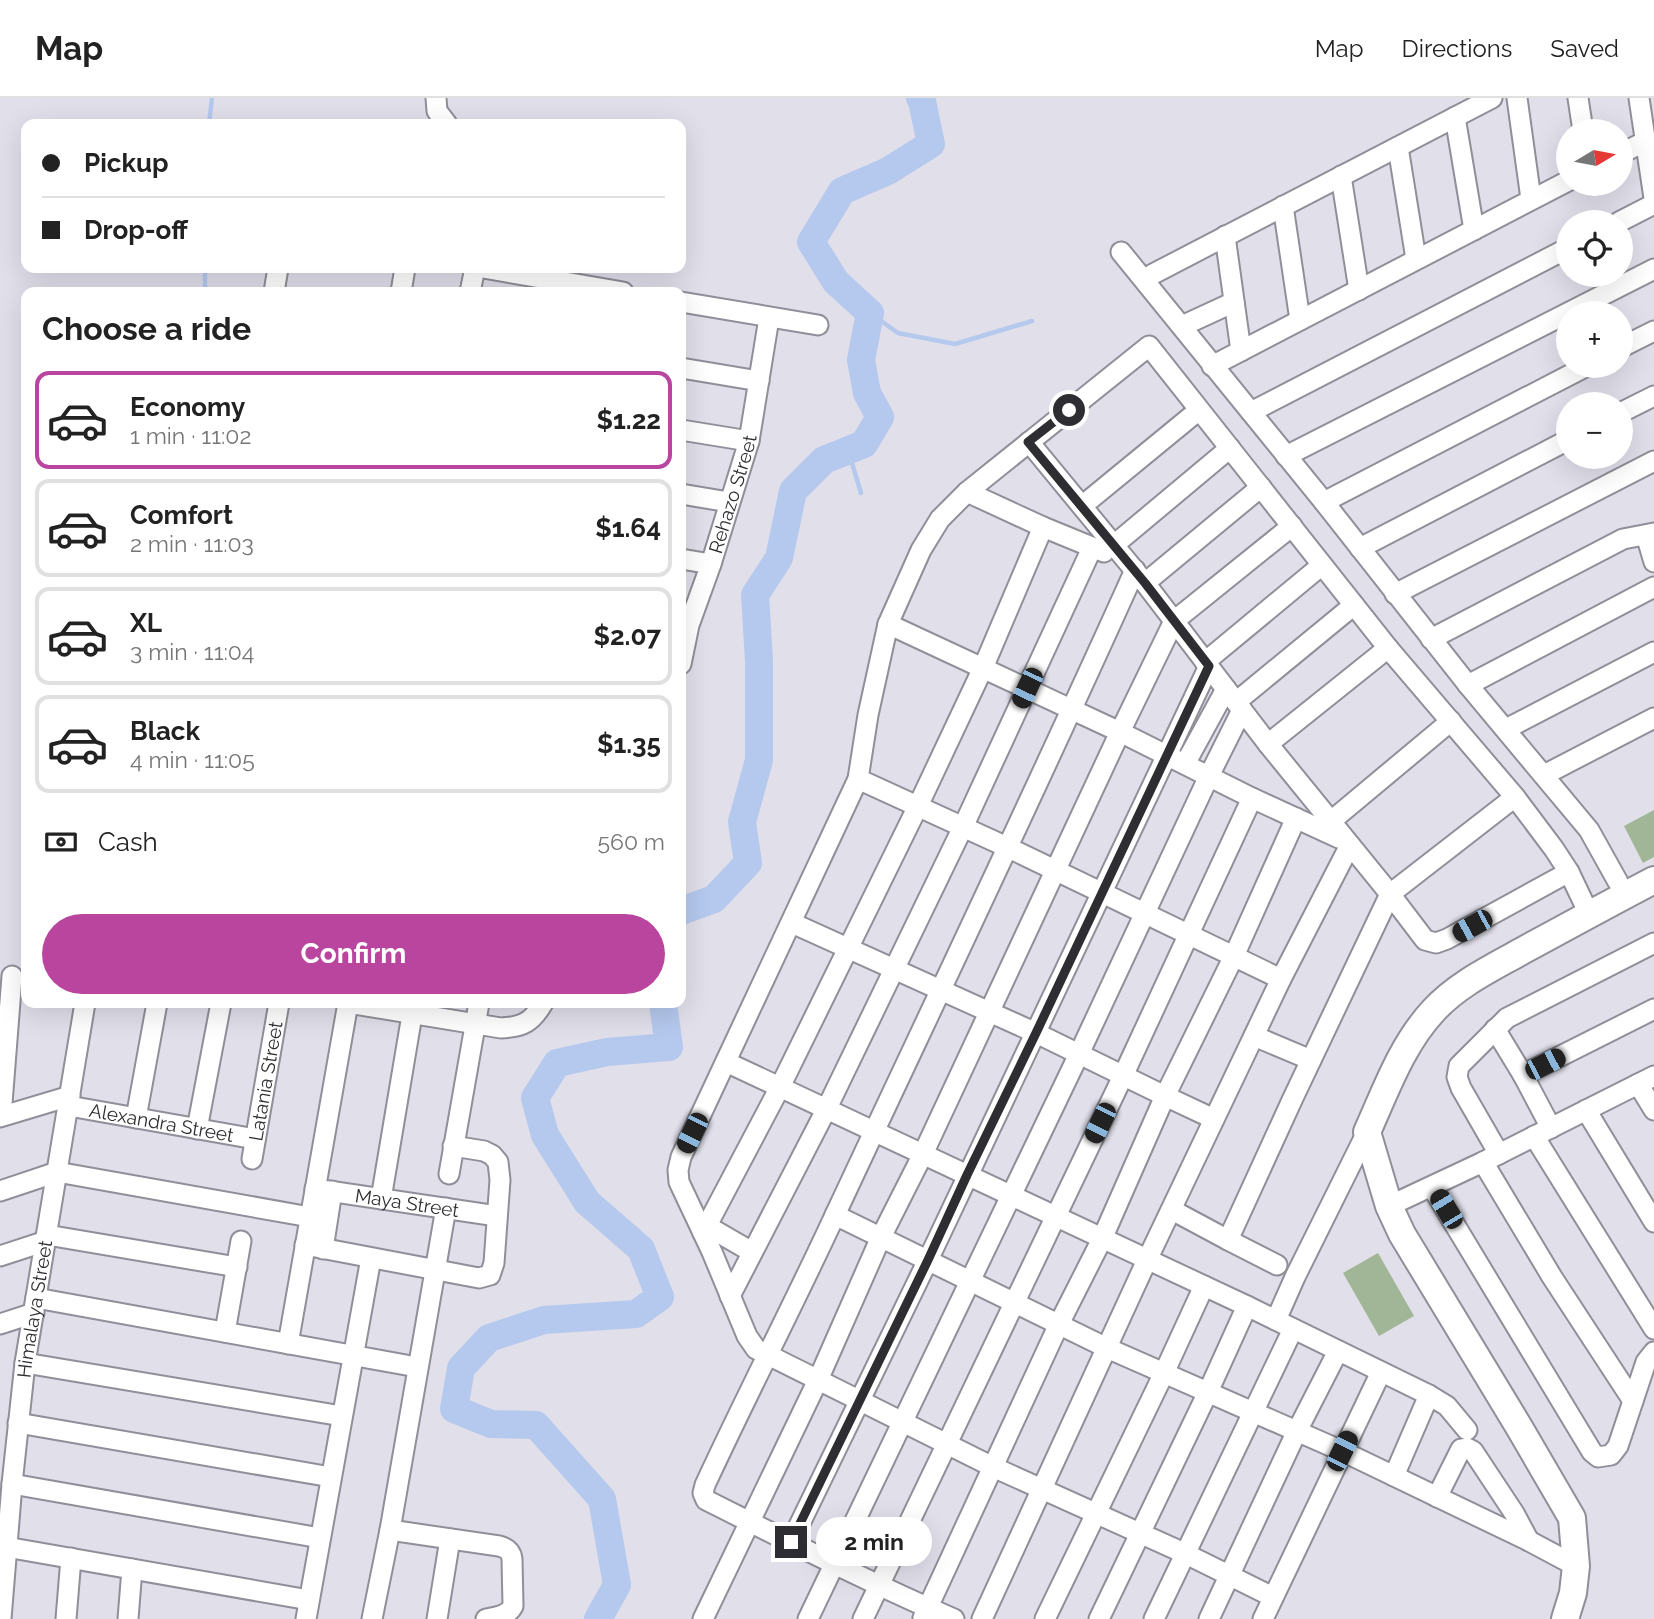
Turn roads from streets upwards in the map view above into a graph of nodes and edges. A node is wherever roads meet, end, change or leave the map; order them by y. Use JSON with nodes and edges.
{"nodes":[{"id":1,"x":1492,"y":98,"type":"edge"},
{"id":2,"x":1517,"y":98,"type":"edge"},
{"id":3,"x":1578,"y":98,"type":"edge"},
{"id":4,"x":1639,"y":98,"type":"edge"},
{"id":5,"x":1455,"y":117,"type":"junction"},
{"id":6,"x":1581,"y":119,"type":"edge"},
{"id":7,"x":1646,"y":141,"type":"junction"},
{"id":8,"x":1398,"y":147,"type":"junction"},
{"id":9,"x":1633,"y":148,"type":"edge"},
{"id":10,"x":1341,"y":176,"type":"junction"},
{"id":11,"x":1556,"y":187,"type":"edge"},
{"id":12,"x":1654,"y":198,"type":"edge"},
{"id":13,"x":1531,"y":199,"type":"junction"},
{"id":14,"x":1654,"y":204,"type":"edge"},
{"id":15,"x":1283,"y":206,"type":"junction"},
{"id":16,"x":1633,"y":215,"type":"edge"},
{"id":17,"x":1474,"y":230,"type":"junction"},
{"id":18,"x":1224,"y":236,"type":"junction"},
{"id":19,"x":1121,"y":252,"type":"dead end"},
{"id":20,"x":1556,"y":254,"type":"edge"},
{"id":21,"x":1416,"y":259,"type":"junction"},
{"id":22,"x":1654,"y":269,"type":"edge"},
{"id":23,"x":499,"y":273,"type":"edge"},
{"id":24,"x":1146,"y":281,"type":"junction"},
{"id":25,"x":540,"y":285,"type":"edge"},
{"id":26,"x":563,"y":287,"type":"edge"},
{"id":27,"x":1359,"y":290,"type":"junction"},
{"id":28,"x":1234,"y":302,"type":"junction"},
{"id":29,"x":686,"y":303,"type":"edge"},
{"id":30,"x":769,"y":318,"type":"junction"},
{"id":31,"x":1300,"y":320,"type":"junction"},
{"id":32,"x":818,"y":325,"type":"dead end"},
{"id":33,"x":1182,"y":326,"type":"junction"},
{"id":34,"x":1654,"y":331,"type":"edge"},
{"id":35,"x":1633,"y":342,"type":"edge"},
{"id":36,"x":1241,"y":351,"type":"junction"},
{"id":37,"x":1212,"y":366,"type":"junction"},
{"id":38,"x":686,"y":369,"type":"edge"},
{"id":39,"x":1564,"y":378,"type":"edge"},
{"id":40,"x":759,"y":381,"type":"junction"},
{"id":41,"x":1654,"y":396,"type":"edge"},
{"id":42,"x":1633,"y":406,"type":"edge"},
{"id":43,"x":1199,"y":410,"type":"junction"},
{"id":44,"x":1251,"y":412,"type":"junction"},
{"id":45,"x":686,"y":431,"type":"edge"},
{"id":46,"x":749,"y":441,"type":"junction"},
{"id":47,"x":1028,"y":442,"type":"junction"},
{"id":48,"x":1556,"y":446,"type":"edge"},
{"id":49,"x":1230,"y":448,"type":"junction"},
{"id":50,"x":1286,"y":456,"type":"junction"},
{"id":51,"x":1654,"y":461,"type":"edge"},
{"id":52,"x":1261,"y":487,"type":"junction"},
{"id":53,"x":967,"y":492,"type":"junction"},
{"id":54,"x":686,"y":495,"type":"edge"},
{"id":55,"x":729,"y":502,"type":"junction"},
{"id":56,"x":1324,"y":502,"type":"junction"},
{"id":57,"x":1082,"y":506,"type":"junction"},
{"id":58,"x":1292,"y":526,"type":"junction"},
{"id":59,"x":1043,"y":527,"type":"junction"},
{"id":60,"x":1650,"y":534,"type":"edge"},
{"id":61,"x":1092,"y":548,"type":"junction"},
{"id":62,"x":1360,"y":548,"type":"junction"},
{"id":63,"x":686,"y":560,"type":"edge"},
{"id":64,"x":1654,"y":562,"type":"edge"},
{"id":65,"x":711,"y":564,"type":"junction"},
{"id":66,"x":1130,"y":564,"type":"junction"},
{"id":67,"x":1322,"y":565,"type":"junction"},
{"id":68,"x":1654,"y":587,"type":"edge"},
{"id":69,"x":1395,"y":594,"type":"junction"},
{"id":70,"x":1354,"y":605,"type":"junction"},
{"id":71,"x":1174,"y":621,"type":"junction"},
{"id":72,"x":686,"y":623,"type":"edge"},
{"id":73,"x":888,"y":624,"type":"junction"},
{"id":74,"x":1431,"y":639,"type":"junction"},
{"id":75,"x":1388,"y":648,"type":"junction"},
{"id":76,"x":1654,"y":652,"type":"edge"},
{"id":77,"x":1207,"y":664,"type":"junction"},
{"id":78,"x":983,"y":668,"type":"junction"},
{"id":79,"x":1468,"y":685,"type":"junction"},
{"id":80,"x":1027,"y":688,"type":"junction"},
{"id":81,"x":1234,"y":700,"type":"junction"},
{"id":82,"x":1072,"y":710,"type":"junction"},
{"id":83,"x":1654,"y":718,"type":"edge"},
{"id":84,"x":1451,"y":721,"type":"junction"},
{"id":85,"x":1506,"y":729,"type":"junction"},
{"id":86,"x":1120,"y":732,"type":"junction"},
{"id":87,"x":1268,"y":744,"type":"junction"},
{"id":88,"x":1166,"y":755,"type":"junction"},
{"id":89,"x":1185,"y":764,"type":"junction"},
{"id":90,"x":1544,"y":775,"type":"junction"},
{"id":91,"x":1209,"y":776,"type":"junction"},
{"id":92,"x":858,"y":779,"type":"junction"},
{"id":93,"x":1514,"y":797,"type":"junction"},
{"id":94,"x":1252,"y":798,"type":"junction"},
{"id":95,"x":918,"y":806,"type":"junction"},
{"id":96,"x":1296,"y":818,"type":"junction"},
{"id":97,"x":1330,"y":822,"type":"junction"},
{"id":98,"x":963,"y":827,"type":"junction"},
{"id":99,"x":1348,"y":843,"type":"junction"},
{"id":100,"x":1009,"y":848,"type":"junction"},
{"id":101,"x":1056,"y":871,"type":"junction"},
{"id":102,"x":1569,"y":872,"type":"junction"},
{"id":103,"x":1654,"y":880,"type":"edge"},
{"id":104,"x":1618,"y":882,"type":"dead end"},
{"id":105,"x":1101,"y":892,"type":"junction"},
{"id":106,"x":1390,"y":894,"type":"junction"},
{"id":107,"x":1144,"y":913,"type":"junction"},
{"id":108,"x":1590,"y":914,"type":"junction"},
{"id":109,"x":792,"y":923,"type":"junction"},
{"id":110,"x":1189,"y":934,"type":"junction"},
{"id":111,"x":1654,"y":943,"type":"edge"},
{"id":112,"x":849,"y":948,"type":"junction"},
{"id":113,"x":1234,"y":956,"type":"junction"},
{"id":114,"x":894,"y":968,"type":"junction"},
{"id":115,"x":13,"y":976,"type":"edge"},
{"id":116,"x":1281,"y":978,"type":"junction"},
{"id":117,"x":941,"y":991,"type":"junction"},
{"id":118,"x":84,"y":1008,"type":"edge"},
{"id":119,"x":156,"y":1008,"type":"edge"},
{"id":120,"x":220,"y":1008,"type":"edge"},
{"id":121,"x":278,"y":1008,"type":"edge"},
{"id":122,"x":347,"y":1008,"type":"edge"},
{"id":123,"x":413,"y":1008,"type":"edge"},
{"id":124,"x":477,"y":1008,"type":"edge"},
{"id":125,"x":540,"y":1008,"type":"edge"},
{"id":126,"x":1654,"y":1009,"type":"edge"},
{"id":127,"x":990,"y":1012,"type":"junction"},
{"id":128,"x":475,"y":1025,"type":"junction"},
{"id":129,"x":1495,"y":1029,"type":"junction"},
{"id":130,"x":1036,"y":1033,"type":"junction"},
{"id":131,"x":1254,"y":1036,"type":"junction"},
{"id":132,"x":3,"y":1049,"type":"edge"},
{"id":133,"x":1079,"y":1054,"type":"junction"},
{"id":134,"x":1311,"y":1060,"type":"junction"},
{"id":135,"x":726,"y":1062,"type":"junction"},
{"id":136,"x":1523,"y":1075,"type":"junction"},
{"id":137,"x":1123,"y":1076,"type":"junction"},
{"id":138,"x":1646,"y":1080,"type":"edge"},
{"id":139,"x":780,"y":1087,"type":"junction"},
{"id":140,"x":1165,"y":1096,"type":"junction"},
{"id":141,"x":70,"y":1101,"type":"junction"},
{"id":142,"x":826,"y":1110,"type":"junction"},
{"id":143,"x":1586,"y":1110,"type":"junction"},
{"id":144,"x":1654,"y":1111,"type":"edge"},
{"id":145,"x":0,"y":1116,"type":"edge"},
{"id":146,"x":136,"y":1118,"type":"junction"},
{"id":147,"x":1214,"y":1119,"type":"junction"},
{"id":148,"x":197,"y":1129,"type":"junction"},
{"id":149,"x":873,"y":1131,"type":"junction"},
{"id":150,"x":1367,"y":1132,"type":"junction"},
{"id":151,"x":1543,"y":1132,"type":"junction"},
{"id":152,"x":453,"y":1146,"type":"junction"},
{"id":153,"x":254,"y":1149,"type":"joint"},
{"id":154,"x":922,"y":1154,"type":"junction"},
{"id":155,"x":1491,"y":1158,"type":"junction"},
{"id":156,"x":57,"y":1172,"type":"junction"},
{"id":157,"x":449,"y":1174,"type":"dead end"},
{"id":158,"x":967,"y":1175,"type":"junction"},
{"id":159,"x":1432,"y":1187,"type":"junction"},
{"id":160,"x":324,"y":1190,"type":"junction"},
{"id":161,"x":0,"y":1191,"type":"edge"},
{"id":162,"x":1011,"y":1196,"type":"junction"},
{"id":163,"x":381,"y":1199,"type":"junction"},
{"id":164,"x":1389,"y":1206,"type":"junction"},
{"id":165,"x":446,"y":1208,"type":"junction"},
{"id":166,"x":1172,"y":1210,"type":"junction"},
{"id":167,"x":835,"y":1215,"type":"junction"},
{"id":168,"x":497,"y":1216,"type":"junction"},
{"id":169,"x":310,"y":1217,"type":"junction"},
{"id":170,"x":1056,"y":1217,"type":"junction"},
{"id":171,"x":1654,"y":1222,"type":"edge"},
{"id":172,"x":705,"y":1230,"type":"junction"},
{"id":173,"x":881,"y":1237,"type":"junction"},
{"id":174,"x":46,"y":1238,"type":"junction"},
{"id":175,"x":1102,"y":1239,"type":"junction"},
{"id":176,"x":1228,"y":1240,"type":"junction"},
{"id":177,"x":242,"y":1241,"type":"dead end"},
{"id":178,"x":314,"y":1247,"type":"junction"},
{"id":179,"x":752,"y":1252,"type":"junction"},
{"id":180,"x":0,"y":1256,"type":"edge"},
{"id":181,"x":371,"y":1258,"type":"junction"},
{"id":182,"x":928,"y":1260,"type":"junction"},
{"id":183,"x":1147,"y":1260,"type":"junction"},
{"id":184,"x":1276,"y":1265,"type":"dead end"},
{"id":185,"x":237,"y":1267,"type":"junction"},
{"id":186,"x":435,"y":1270,"type":"junction"},
{"id":187,"x":970,"y":1280,"type":"junction"},
{"id":188,"x":1204,"y":1286,"type":"junction"},
{"id":189,"x":730,"y":1296,"type":"junction"},
{"id":190,"x":1014,"y":1302,"type":"junction"},
{"id":191,"x":35,"y":1305,"type":"junction"},
{"id":192,"x":1247,"y":1306,"type":"junction"},
{"id":193,"x":0,"y":1324,"type":"edge"},
{"id":194,"x":1059,"y":1324,"type":"junction"},
{"id":195,"x":1284,"y":1324,"type":"junction"},
{"id":196,"x":1654,"y":1329,"type":"edge"},
{"id":197,"x":225,"y":1332,"type":"junction"},
{"id":198,"x":288,"y":1344,"type":"junction"},
{"id":199,"x":1107,"y":1348,"type":"junction"},
{"id":200,"x":1338,"y":1351,"type":"junction"},
{"id":201,"x":1654,"y":1352,"type":"edge"},
{"id":202,"x":353,"y":1355,"type":"junction"},
{"id":203,"x":766,"y":1355,"type":"junction"},
{"id":204,"x":26,"y":1363,"type":"junction"},
{"id":205,"x":417,"y":1367,"type":"junction"},
{"id":206,"x":1381,"y":1372,"type":"junction"},
{"id":207,"x":1164,"y":1373,"type":"junction"},
{"id":208,"x":818,"y":1380,"type":"junction"},
{"id":209,"x":1208,"y":1392,"type":"junction"},
{"id":210,"x":1429,"y":1395,"type":"junction"},
{"id":211,"x":860,"y":1401,"type":"junction"},
{"id":212,"x":1633,"y":1401,"type":"junction"},
{"id":213,"x":1253,"y":1412,"type":"junction"},
{"id":214,"x":342,"y":1416,"type":"junction"},
{"id":215,"x":902,"y":1422,"type":"junction"},
{"id":216,"x":18,"y":1423,"type":"junction"},
{"id":217,"x":1467,"y":1430,"type":"dead end"},
{"id":218,"x":1297,"y":1431,"type":"junction"},
{"id":219,"x":948,"y":1445,"type":"junction"},
{"id":220,"x":1342,"y":1451,"type":"junction"},
{"id":221,"x":993,"y":1467,"type":"junction"},
{"id":222,"x":1394,"y":1476,"type":"junction"},
{"id":223,"x":331,"y":1477,"type":"junction"},
{"id":224,"x":12,"y":1484,"type":"junction"},
{"id":225,"x":1042,"y":1489,"type":"junction"},
{"id":226,"x":1437,"y":1497,"type":"junction"},
{"id":227,"x":1096,"y":1513,"type":"junction"},
{"id":228,"x":750,"y":1522,"type":"junction"},
{"id":229,"x":390,"y":1530,"type":"junction"},
{"id":230,"x":1139,"y":1532,"type":"junction"},
{"id":231,"x":320,"y":1538,"type":"junction"},
{"id":232,"x":450,"y":1539,"type":"junction"},
{"id":233,"x":1529,"y":1541,"type":"junction"},
{"id":234,"x":791,"y":1542,"type":"junction"},
{"id":235,"x":6,"y":1547,"type":"junction"},
{"id":236,"x":1184,"y":1553,"type":"junction"},
{"id":237,"x":71,"y":1558,"type":"junction"},
{"id":238,"x":835,"y":1564,"type":"junction"},
{"id":239,"x":1576,"y":1566,"type":"junction"},
{"id":240,"x":132,"y":1569,"type":"junction"},
{"id":241,"x":1228,"y":1576,"type":"junction"},
{"id":242,"x":880,"y":1585,"type":"junction"},
{"id":243,"x":1273,"y":1597,"type":"junction"},
{"id":244,"x":307,"y":1610,"type":"edge"},
{"id":245,"x":925,"y":1613,"type":"edge"},
{"id":246,"x":1,"y":1619,"type":"edge"},
{"id":247,"x":66,"y":1619,"type":"edge"},
{"id":248,"x":128,"y":1619,"type":"edge"},
{"id":249,"x":372,"y":1619,"type":"edge"},
{"id":250,"x":437,"y":1619,"type":"edge"},
{"id":251,"x":486,"y":1619,"type":"edge"},
{"id":252,"x":703,"y":1619,"type":"edge"},
{"id":253,"x":808,"y":1619,"type":"edge"},
{"id":254,"x":863,"y":1619,"type":"edge"},
{"id":255,"x":954,"y":1619,"type":"edge"},
{"id":256,"x":982,"y":1619,"type":"edge"},
{"id":257,"x":1045,"y":1619,"type":"edge"},
{"id":258,"x":1099,"y":1619,"type":"edge"},
{"id":259,"x":1154,"y":1619,"type":"edge"},
{"id":260,"x":1209,"y":1619,"type":"edge"},
{"id":261,"x":1263,"y":1619,"type":"edge"},
{"id":262,"x":1565,"y":1619,"type":"edge"}],
"edges":[{"from":1,"to":5,"type":"street"},
{"from":2,"to":13,"type":"street"},
{"from":3,"to":6,"type":"street"},
{"from":4,"to":7,"type":"street"},
{"from":5,"to":8,"type":"street"},
{"from":5,"to":17,"type":"street"},
{"from":7,"to":9,"type":"street"},
{"from":7,"to":12,"type":"street"},
{"from":8,"to":10,"type":"street"},
{"from":8,"to":21,"type":"street"},
{"from":10,"to":15,"type":"street"},
{"from":10,"to":27,"type":"street"},
{"from":11,"to":13,"type":"street"},
{"from":13,"to":17,"type":"street"},
{"from":14,"to":16,"type":"street"},
{"from":15,"to":18,"type":"street"},
{"from":15,"to":31,"type":"street"},
{"from":17,"to":21,"type":"street"},
{"from":18,"to":24,"type":"street"},
{"from":18,"to":28,"type":"street"},
{"from":19,"to":24,"type":"street"},
{"from":20,"to":44,"type":"street"},
{"from":21,"to":27,"type":"street"},
{"from":22,"to":50,"type":"street"},
{"from":23,"to":25,"type":"street"},
{"from":24,"to":33,"type":"street"},
{"from":25,"to":26,"type":"street"},
{"from":27,"to":31,"type":"street"},
{"from":28,"to":33,"type":"street"},
{"from":28,"to":36,"type":"street"},
{"from":29,"to":30,"type":"street"},
{"from":30,"to":32,"type":"street"},
{"from":30,"to":40,"type":"street","name":"Rehazo Street"},
{"from":31,"to":36,"type":"street"},
{"from":33,"to":37,"type":"street"},
{"from":34,"to":35,"type":"street"},
{"from":36,"to":37,"type":"street"},
{"from":37,"to":44,"type":"street"},
{"from":38,"to":40,"type":"street"},
{"from":39,"to":56,"type":"street"},
{"from":40,"to":46,"type":"street","name":"Rehazo Street"},
{"from":41,"to":42,"type":"street"},
{"from":43,"to":47,"type":"street"},
{"from":43,"to":49,"type":"street"},
{"from":43,"to":57,"type":"street"},
{"from":44,"to":50,"type":"street"},
{"from":45,"to":46,"type":"street"},
{"from":46,"to":55,"type":"street","name":"Rehazo Street"},
{"from":47,"to":53,"type":"street"},
{"from":47,"to":57,"type":"street"},
{"from":48,"to":62,"type":"street"},
{"from":49,"to":52,"type":"street"},
{"from":49,"to":66,"type":"street"},
{"from":50,"to":56,"type":"street"},
{"from":51,"to":69,"type":"street"},
{"from":52,"to":58,"type":"street"},
{"from":52,"to":66,"type":"street"},
{"from":53,"to":59,"type":"street"},
{"from":53,"to":73,"type":"street"},
{"from":54,"to":55,"type":"street"},
{"from":55,"to":65,"type":"street","name":"Rehazo Street"},
{"from":56,"to":62,"type":"street"},
{"from":57,"to":66,"type":"street"},
{"from":58,"to":67,"type":"street"},
{"from":58,"to":71,"type":"street"},
{"from":59,"to":61,"type":"street"},
{"from":59,"to":78,"type":"street"},
{"from":60,"to":64,"type":"street"},
{"from":60,"to":74,"type":"street"},
{"from":61,"to":66,"type":"street"},
{"from":61,"to":80,"type":"street"},
{"from":62,"to":69,"type":"street"},
{"from":63,"to":65,"type":"street"},
{"from":65,"to":72,"type":"street","name":"Rehazo Street"},
{"from":66,"to":71,"type":"street"},
{"from":66,"to":82,"type":"street"},
{"from":67,"to":70,"type":"street"},
{"from":67,"to":77,"type":"street"},
{"from":68,"to":79,"type":"street"},
{"from":69,"to":74,"type":"street"},
{"from":70,"to":75,"type":"street"},
{"from":70,"to":81,"type":"street"},
{"from":71,"to":77,"type":"street"},
{"from":71,"to":86,"type":"street"},
{"from":73,"to":78,"type":"street"},
{"from":73,"to":92,"type":"street"},
{"from":74,"to":79,"type":"street"},
{"from":75,"to":84,"type":"street"},
{"from":75,"to":87,"type":"street"},
{"from":76,"to":85,"type":"street"},
{"from":77,"to":81,"type":"street"},
{"from":77,"to":88,"type":"street"},
{"from":78,"to":80,"type":"street"},
{"from":78,"to":95,"type":"street"},
{"from":79,"to":85,"type":"street"},
{"from":80,"to":82,"type":"street"},
{"from":80,"to":98,"type":"street"},
{"from":81,"to":87,"type":"street"},
{"from":81,"to":89,"type":"street"},
{"from":81,"to":91,"type":"street"},
{"from":82,"to":86,"type":"street"},
{"from":82,"to":100,"type":"street"},
{"from":83,"to":90,"type":"street"},
{"from":84,"to":93,"type":"street"},
{"from":84,"to":97,"type":"street"},
{"from":85,"to":90,"type":"street"},
{"from":86,"to":88,"type":"street"},
{"from":86,"to":101,"type":"street"},
{"from":87,"to":97,"type":"street"},
{"from":88,"to":89,"type":"street"},
{"from":88,"to":105,"type":"street"},
{"from":89,"to":91,"type":"street"},
{"from":90,"to":104,"type":"street"},
{"from":91,"to":94,"type":"street"},
{"from":91,"to":107,"type":"street"},
{"from":92,"to":95,"type":"street"},
{"from":92,"to":109,"type":"street"},
{"from":93,"to":102,"type":"street"},
{"from":93,"to":106,"type":"street"},
{"from":94,"to":96,"type":"street"},
{"from":94,"to":110,"type":"street"},
{"from":95,"to":98,"type":"street"},
{"from":95,"to":112,"type":"street"},
{"from":96,"to":99,"type":"street"},
{"from":96,"to":113,"type":"street"},
{"from":97,"to":99,"type":"street"},
{"from":98,"to":100,"type":"street"},
{"from":98,"to":114,"type":"street"},
{"from":99,"to":106,"type":"street"},
{"from":99,"to":116,"type":"street"},
{"from":100,"to":101,"type":"street"},
{"from":100,"to":117,"type":"street"},
{"from":101,"to":105,"type":"street"},
{"from":101,"to":127,"type":"street"},
{"from":102,"to":106,"type":"street"},
{"from":102,"to":108,"type":"street"},
{"from":103,"to":108,"type":"street"},
{"from":105,"to":107,"type":"street"},
{"from":105,"to":130,"type":"street"},
{"from":106,"to":134,"type":"street"},
{"from":107,"to":110,"type":"street"},
{"from":107,"to":133,"type":"street"},
{"from":108,"to":150,"type":"street"},
{"from":109,"to":112,"type":"street"},
{"from":109,"to":135,"type":"street"},
{"from":110,"to":113,"type":"street"},
{"from":110,"to":137,"type":"street"},
{"from":111,"to":129,"type":"street"},
{"from":112,"to":114,"type":"street"},
{"from":112,"to":139,"type":"street"},
{"from":113,"to":116,"type":"street"},
{"from":113,"to":140,"type":"street"},
{"from":114,"to":117,"type":"street"},
{"from":114,"to":142,"type":"street"},
{"from":115,"to":132,"type":"street"},
{"from":116,"to":131,"type":"street"},
{"from":117,"to":127,"type":"street"},
{"from":117,"to":149,"type":"street"},
{"from":118,"to":141,"type":"street","name":"Himalaya Street"},
{"from":119,"to":146,"type":"street"},
{"from":120,"to":148,"type":"street"},
{"from":121,"to":153,"type":"street","name":"Latania Street"},
{"from":122,"to":160,"type":"street"},
{"from":123,"to":128,"type":"street"},
{"from":123,"to":163,"type":"street"},
{"from":124,"to":128,"type":"street"},
{"from":125,"to":128,"type":"street"},
{"from":126,"to":136,"type":"street"},
{"from":127,"to":130,"type":"street"},
{"from":127,"to":154,"type":"street"},
{"from":128,"to":152,"type":"street"},
{"from":129,"to":136,"type":"street"},
{"from":129,"to":155,"type":"street"},
{"from":130,"to":133,"type":"street"},
{"from":130,"to":158,"type":"street"},
{"from":131,"to":134,"type":"street"},
{"from":131,"to":147,"type":"street"},
{"from":132,"to":145,"type":"street"},
{"from":133,"to":137,"type":"street"},
{"from":133,"to":162,"type":"street"},
{"from":134,"to":176,"type":"street"},
{"from":135,"to":139,"type":"street"},
{"from":135,"to":172,"type":"street"},
{"from":136,"to":151,"type":"street"},
{"from":137,"to":140,"type":"street"},
{"from":137,"to":170,"type":"street"},
{"from":138,"to":143,"type":"street"},
{"from":138,"to":144,"type":"street"},
{"from":139,"to":142,"type":"street"},
{"from":139,"to":172,"type":"street"},
{"from":140,"to":147,"type":"street"},
{"from":140,"to":175,"type":"street"},
{"from":141,"to":145,"type":"street","name":"Alexandra Street"},
{"from":141,"to":146,"type":"street","name":"Alexandra Street"},
{"from":141,"to":156,"type":"street","name":"Himalaya Street"},
{"from":142,"to":149,"type":"street"},
{"from":142,"to":179,"type":"street"},
{"from":143,"to":151,"type":"street"},
{"from":143,"to":171,"type":"street"},
{"from":146,"to":148,"type":"street","name":"Alexandra Street"},
{"from":147,"to":166,"type":"street"},
{"from":148,"to":153,"type":"street","name":"Alexandra Street"},
{"from":149,"to":154,"type":"street"},
{"from":149,"to":167,"type":"street"},
{"from":150,"to":164,"type":"street"},
{"from":150,"to":195,"type":"street"},
{"from":151,"to":155,"type":"street"},
{"from":151,"to":196,"type":"street"},
{"from":152,"to":157,"type":"street"},
{"from":152,"to":168,"type":"street"},
{"from":154,"to":158,"type":"street"},
{"from":154,"to":173,"type":"street"},
{"from":155,"to":159,"type":"street"},
{"from":155,"to":212,"type":"street"},
{"from":156,"to":161,"type":"street"},
{"from":156,"to":169,"type":"street"},
{"from":156,"to":174,"type":"street","name":"Himalaya Street"},
{"from":158,"to":162,"type":"street"},
{"from":158,"to":182,"type":"street"},
{"from":159,"to":164,"type":"street"},
{"from":159,"to":212,"type":"street"},
{"from":160,"to":163,"type":"street","name":"Maya Street"},
{"from":160,"to":169,"type":"street"},
{"from":160,"to":178,"type":"street"},
{"from":162,"to":170,"type":"street"},
{"from":162,"to":187,"type":"street"},
{"from":163,"to":165,"type":"street","name":"Maya Street"},
{"from":164,"to":239,"type":"street"},
{"from":165,"to":168,"type":"street","name":"Maya Street"},
{"from":165,"to":186,"type":"street"},
{"from":166,"to":176,"type":"street"},
{"from":166,"to":183,"type":"street"},
{"from":167,"to":173,"type":"street"},
{"from":167,"to":203,"type":"street"},
{"from":168,"to":186,"type":"street"},
{"from":169,"to":178,"type":"street"},
{"from":170,"to":175,"type":"street"},
{"from":170,"to":190,"type":"street"},
{"from":172,"to":179,"type":"street"},
{"from":172,"to":189,"type":"street"},
{"from":173,"to":182,"type":"street"},
{"from":173,"to":208,"type":"street"},
{"from":174,"to":180,"type":"street"},
{"from":174,"to":185,"type":"street"},
{"from":174,"to":191,"type":"street","name":"Himalaya Street"},
{"from":175,"to":183,"type":"street"},
{"from":175,"to":194,"type":"street"},
{"from":176,"to":184,"type":"street"},
{"from":177,"to":185,"type":"street"},
{"from":178,"to":181,"type":"street"},
{"from":178,"to":198,"type":"street"},
{"from":179,"to":189,"type":"street"},
{"from":181,"to":186,"type":"street"},
{"from":181,"to":202,"type":"street"},
{"from":182,"to":187,"type":"street"},
{"from":182,"to":211,"type":"street"},
{"from":183,"to":188,"type":"street"},
{"from":183,"to":199,"type":"street"},
{"from":185,"to":197,"type":"street"},
{"from":186,"to":205,"type":"street"},
{"from":187,"to":190,"type":"street"},
{"from":187,"to":215,"type":"street"},
{"from":188,"to":192,"type":"street"},
{"from":188,"to":207,"type":"street"},
{"from":189,"to":203,"type":"street"},
{"from":190,"to":194,"type":"street"},
{"from":190,"to":219,"type":"street"},
{"from":191,"to":193,"type":"street"},
{"from":191,"to":197,"type":"street"},
{"from":191,"to":204,"type":"street","name":"Himalaya Street"},
{"from":192,"to":195,"type":"street"},
{"from":192,"to":209,"type":"street"},
{"from":194,"to":199,"type":"street"},
{"from":194,"to":221,"type":"street"},
{"from":195,"to":200,"type":"street"},
{"from":195,"to":213,"type":"street"},
{"from":197,"to":198,"type":"street"},
{"from":198,"to":202,"type":"street"},
{"from":199,"to":207,"type":"street"},
{"from":199,"to":225,"type":"street"},
{"from":200,"to":206,"type":"street"},
{"from":200,"to":218,"type":"street"},
{"from":201,"to":212,"type":"street"},
{"from":202,"to":205,"type":"street"},
{"from":202,"to":214,"type":"street"},
{"from":203,"to":208,"type":"street"},
{"from":203,"to":228,"type":"street"},
{"from":204,"to":214,"type":"street"},
{"from":204,"to":216,"type":"street","name":"Himalaya Street"},
{"from":205,"to":229,"type":"street"},
{"from":206,"to":210,"type":"street"},
{"from":206,"to":220,"type":"street"},
{"from":207,"to":209,"type":"street"},
{"from":207,"to":227,"type":"street"},
{"from":208,"to":211,"type":"street"},
{"from":208,"to":228,"type":"street"},
{"from":209,"to":213,"type":"street"},
{"from":209,"to":230,"type":"street"},
{"from":210,"to":217,"type":"street"},
{"from":210,"to":222,"type":"street"},
{"from":211,"to":215,"type":"street"},
{"from":211,"to":234,"type":"street"},
{"from":213,"to":218,"type":"street"},
{"from":213,"to":236,"type":"street"},
{"from":214,"to":223,"type":"street"},
{"from":215,"to":219,"type":"street"},
{"from":215,"to":238,"type":"street"},
{"from":216,"to":223,"type":"street"},
{"from":216,"to":224,"type":"street","name":"Himalaya Street"},
{"from":218,"to":220,"type":"street"},
{"from":218,"to":241,"type":"street"},
{"from":219,"to":221,"type":"street"},
{"from":219,"to":242,"type":"street"},
{"from":220,"to":222,"type":"street"},
{"from":220,"to":243,"type":"street"},
{"from":221,"to":225,"type":"street"},
{"from":221,"to":245,"type":"street"},
{"from":222,"to":226,"type":"street"},
{"from":223,"to":231,"type":"street"},
{"from":224,"to":231,"type":"street"},
{"from":224,"to":235,"type":"street","name":"Himalaya Street"},
{"from":225,"to":227,"type":"street"},
{"from":225,"to":256,"type":"street"},
{"from":226,"to":233,"type":"street"},
{"from":226,"to":233,"type":"street"},
{"from":227,"to":230,"type":"street"},
{"from":227,"to":257,"type":"street"},
{"from":228,"to":234,"type":"street"},
{"from":228,"to":252,"type":"street"},
{"from":229,"to":232,"type":"street"},
{"from":229,"to":249,"type":"street"},
{"from":230,"to":236,"type":"street"},
{"from":230,"to":258,"type":"street"},
{"from":231,"to":244,"type":"street"},
{"from":232,"to":250,"type":"street"},
{"from":232,"to":251,"type":"street"},
{"from":233,"to":239,"type":"street"},
{"from":234,"to":238,"type":"street"},
{"from":235,"to":237,"type":"street"},
{"from":235,"to":246,"type":"street","name":"Himalaya Street"},
{"from":236,"to":241,"type":"street"},
{"from":236,"to":259,"type":"street"},
{"from":237,"to":240,"type":"street"},
{"from":237,"to":247,"type":"street"},
{"from":238,"to":242,"type":"street"},
{"from":238,"to":253,"type":"street"},
{"from":239,"to":262,"type":"street"},
{"from":240,"to":244,"type":"street"},
{"from":240,"to":248,"type":"street"},
{"from":241,"to":243,"type":"street"},
{"from":241,"to":260,"type":"street"},
{"from":242,"to":245,"type":"street"},
{"from":242,"to":254,"type":"street"},
{"from":243,"to":261,"type":"street"},
{"from":245,"to":255,"type":"street"}]}
